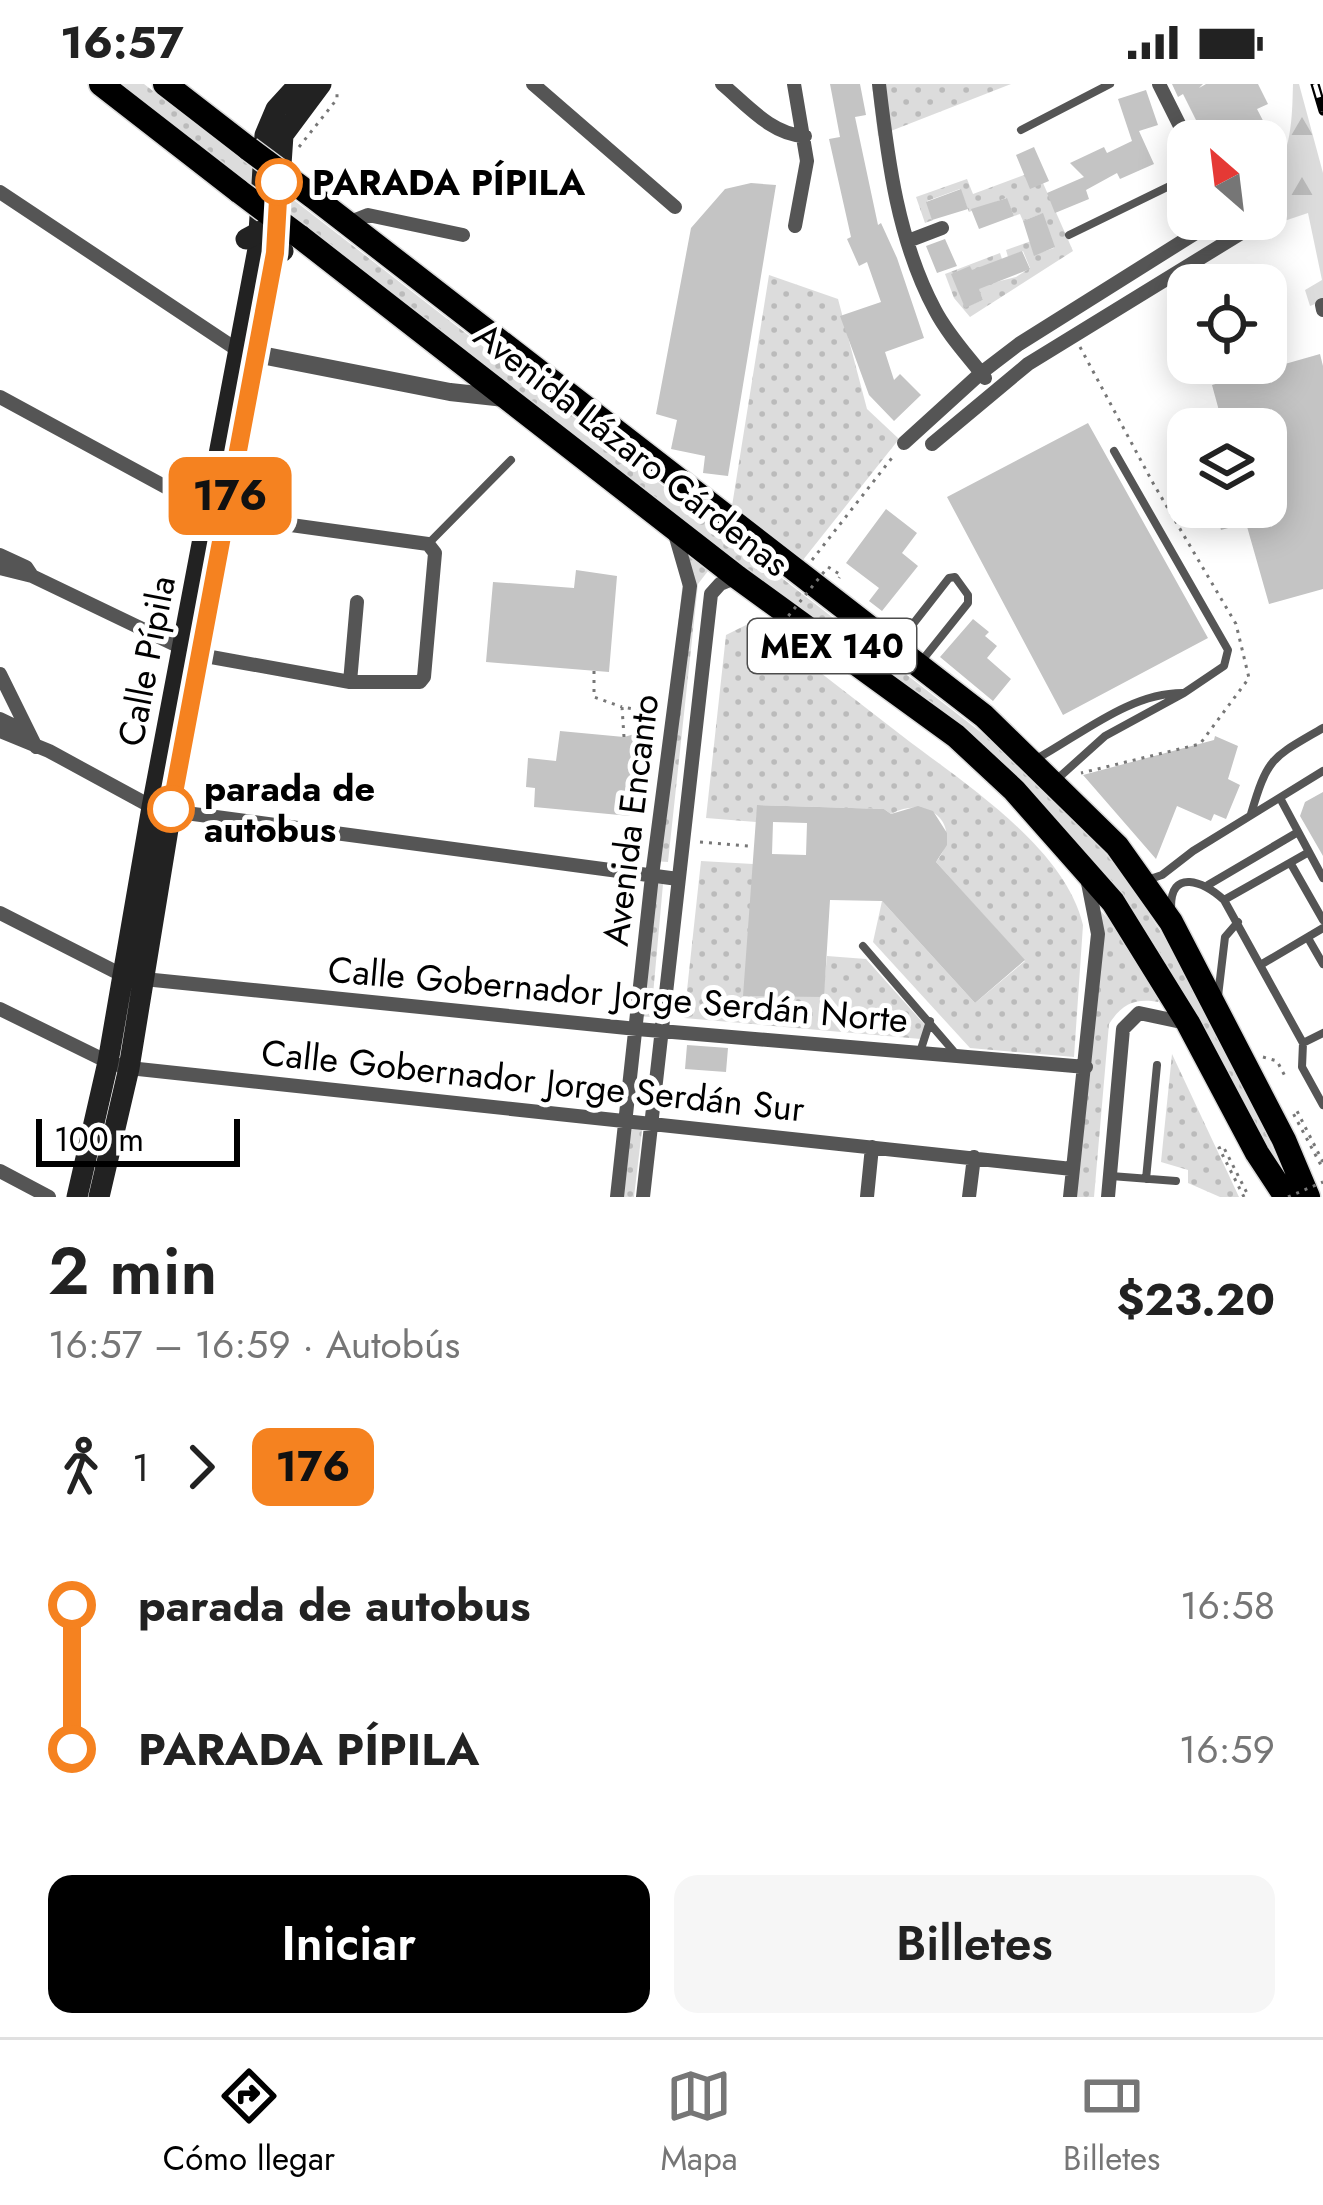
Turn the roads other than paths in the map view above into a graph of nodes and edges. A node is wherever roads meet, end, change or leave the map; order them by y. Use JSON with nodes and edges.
{"nodes":[{"id":1,"x":101,"y":84,"type":"edge"},
{"id":2,"x":165,"y":84,"type":"edge"},
{"id":3,"x":299,"y":84,"type":"edge"},
{"id":4,"x":321,"y":84,"type":"edge"},
{"id":5,"x":532,"y":84,"type":"edge"},
{"id":6,"x":722,"y":84,"type":"edge"},
{"id":7,"x":794,"y":84,"type":"edge"},
{"id":8,"x":880,"y":84,"type":"edge"},
{"id":9,"x":1110,"y":84,"type":"edge"},
{"id":10,"x":1160,"y":84,"type":"edge"},
{"id":11,"x":1177,"y":120,"type":"edge"},
{"id":12,"x":1021,"y":130,"type":"dead end"},
{"id":13,"x":806,"y":136,"type":"junction"},
{"id":14,"x":272,"y":146,"type":"junction"},
{"id":15,"x":1167,"y":187,"type":"edge"},
{"id":16,"x":0,"y":191,"type":"edge"},
{"id":17,"x":675,"y":207,"type":"dead end"},
{"id":18,"x":348,"y":223,"type":"junction"},
{"id":19,"x":795,"y":226,"type":"dead end"},
{"id":20,"x":942,"y":228,"type":"dead end"},
{"id":21,"x":464,"y":235,"type":"dead end"},
{"id":22,"x":1070,"y":235,"type":"dead end"},
{"id":23,"x":1186,"y":240,"type":"edge"},
{"id":24,"x":1229,"y":240,"type":"edge"},
{"id":25,"x":908,"y":241,"type":"junction"},
{"id":26,"x":291,"y":243,"type":"junction"},
{"id":27,"x":248,"y":352,"type":"junction"},
{"id":28,"x":467,"y":368,"type":"junction"},
{"id":29,"x":981,"y":373,"type":"junction"},
{"id":30,"x":993,"y":390,"type":"junction"},
{"id":31,"x":450,"y":392,"type":"junction"},
{"id":32,"x":0,"y":397,"type":"edge"},
{"id":33,"x":505,"y":398,"type":"junction"},
{"id":34,"x":904,"y":443,"type":"road end"},
{"id":35,"x":932,"y":444,"type":"dead end"},
{"id":36,"x":1114,"y":451,"type":"dead end"},
{"id":37,"x":511,"y":460,"type":"dead end"},
{"id":38,"x":217,"y":513,"type":"junction"},
{"id":39,"x":671,"y":524,"type":"junction"},
{"id":40,"x":428,"y":544,"type":"junction"},
{"id":41,"x":0,"y":554,"type":"edge"},
{"id":42,"x":0,"y":568,"type":"edge"},
{"id":43,"x":32,"y":576,"type":"junction"},
{"id":44,"x":737,"y":577,"type":"junction"},
{"id":45,"x":357,"y":602,"type":"dead end"},
{"id":46,"x":894,"y":648,"type":"junction"},
{"id":47,"x":191,"y":652,"type":"junction"},
{"id":48,"x":918,"y":666,"type":"junction"},
{"id":49,"x":0,"y":674,"type":"edge"},
{"id":50,"x":350,"y":682,"type":"junction"},
{"id":51,"x":1184,"y":692,"type":"junction"},
{"id":52,"x":0,"y":719,"type":"edge"},
{"id":53,"x":1323,"y":728,"type":"edge"},
{"id":54,"x":0,"y":731,"type":"edge"},
{"id":55,"x":38,"y":744,"type":"junction"},
{"id":56,"x":1033,"y":761,"type":"junction"},
{"id":57,"x":1323,"y":771,"type":"edge"},
{"id":58,"x":1056,"y":784,"type":"junction"},
{"id":59,"x":1280,"y":798,"type":"junction"},
{"id":60,"x":161,"y":809,"type":"junction"},
{"id":61,"x":1250,"y":815,"type":"junction"},
{"id":62,"x":1298,"y":832,"type":"junction"},
{"id":63,"x":1309,"y":852,"type":"junction"},
{"id":64,"x":1291,"y":864,"type":"junction"},
{"id":65,"x":1084,"y":867,"type":"junction"},
{"id":66,"x":652,"y":876,"type":"junction"},
{"id":67,"x":1323,"y":878,"type":"edge"},
{"id":68,"x":678,"y":879,"type":"junction"},
{"id":69,"x":1143,"y":882,"type":"junction"},
{"id":70,"x":1208,"y":885,"type":"junction"},
{"id":71,"x":1225,"y":900,"type":"junction"},
{"id":72,"x":0,"y":913,"type":"edge"},
{"id":73,"x":1171,"y":922,"type":"junction"},
{"id":74,"x":1238,"y":922,"type":"junction"},
{"id":75,"x":1323,"y":924,"type":"edge"},
{"id":76,"x":1309,"y":938,"type":"junction"},
{"id":77,"x":863,"y":946,"type":"dead end"},
{"id":78,"x":1262,"y":964,"type":"junction"},
{"id":79,"x":1323,"y":964,"type":"edge"},
{"id":80,"x":133,"y":977,"type":"junction"},
{"id":81,"x":0,"y":1009,"type":"edge"},
{"id":82,"x":1216,"y":1010,"type":"junction"},
{"id":83,"x":930,"y":1019,"type":"junction"},
{"id":84,"x":1188,"y":1023,"type":"junction"},
{"id":85,"x":637,"y":1029,"type":"junction"},
{"id":86,"x":663,"y":1030,"type":"junction"},
{"id":87,"x":1323,"y":1033,"type":"edge"},
{"id":88,"x":1303,"y":1043,"type":"junction"},
{"id":89,"x":920,"y":1053,"type":"junction"},
{"id":90,"x":959,"y":1058,"type":"junction"},
{"id":91,"x":118,"y":1065,"type":"junction"},
{"id":92,"x":1157,"y":1065,"type":"dead end"},
{"id":93,"x":1086,"y":1066,"type":"junction"},
{"id":94,"x":1323,"y":1105,"type":"edge"},
{"id":95,"x":624,"y":1119,"type":"junction"},
{"id":96,"x":652,"y":1122,"type":"junction"},
{"id":97,"x":1284,"y":1140,"type":"junction"},
{"id":98,"x":872,"y":1147,"type":"junction"},
{"id":99,"x":1257,"y":1153,"type":"junction"},
{"id":100,"x":974,"y":1157,"type":"junction"},
{"id":101,"x":1072,"y":1169,"type":"junction"},
{"id":102,"x":0,"y":1172,"type":"edge"},
{"id":103,"x":1110,"y":1176,"type":"junction"},
{"id":104,"x":1146,"y":1179,"type":"junction"},
{"id":105,"x":1176,"y":1180,"type":"dead end"},
{"id":106,"x":1323,"y":1191,"type":"edge"},
{"id":107,"x":49,"y":1197,"type":"edge"},
{"id":108,"x":77,"y":1197,"type":"edge"},
{"id":109,"x":99,"y":1197,"type":"edge"},
{"id":110,"x":617,"y":1197,"type":"edge"},
{"id":111,"x":643,"y":1197,"type":"edge"},
{"id":112,"x":867,"y":1197,"type":"edge"},
{"id":113,"x":969,"y":1197,"type":"edge"},
{"id":114,"x":1070,"y":1197,"type":"edge"},
{"id":115,"x":1108,"y":1197,"type":"edge"},
{"id":116,"x":1271,"y":1197,"type":"edge"},
{"id":117,"x":1287,"y":1197,"type":"edge"},
{"id":118,"x":1308,"y":1197,"type":"edge"}],
"edges":[{"from":1,"to":26,"type":"highway","name":"Avenida Lázaro Cárdenas","number":"MEX 140","bridge":true},
{"from":2,"to":14,"type":"highway","name":"Avenida Lázaro Cárdenas","number":"MEX 140"},
{"from":3,"to":14,"type":"main road"},
{"from":4,"to":14,"type":"main road"},
{"from":5,"to":17,"type":"street"},
{"from":6,"to":13,"type":"street"},
{"from":7,"to":13,"type":"street"},
{"from":8,"to":25,"type":"street"},
{"from":9,"to":12,"type":"lane"},
{"from":10,"to":11,"type":"street"},
{"from":13,"to":19,"type":"street"},
{"from":14,"to":18,"type":"highway","name":"Avenida Lázaro Cárdenas","number":"MEX 140","bridge":true},
{"from":14,"to":27,"type":"main road","name":"Calle Pípila"},
{"from":15,"to":22,"type":"lane"},
{"from":16,"to":27,"type":"street"},
{"from":18,"to":21,"type":"street"},
{"from":18,"to":46,"type":"highway","name":"Avenida Lázaro Cárdenas","number":"MEX 140"},
{"from":20,"to":25,"type":"street"},
{"from":23,"to":29,"type":"street"},
{"from":24,"to":30,"type":"street"},
{"from":25,"to":29,"type":"street"},
{"from":26,"to":27,"type":"main road"},
{"from":26,"to":27,"type":"main road","bridge":true},
{"from":26,"to":28,"type":"highway","name":"Avenida Lázaro Cárdenas","number":"MEX 140"},
{"from":27,"to":31,"type":"street"},
{"from":27,"to":38,"type":"main road","name":"Calle Pípila"},
{"from":28,"to":31,"type":"street"},
{"from":28,"to":33,"type":"highway","name":"Avenida Lázaro Cárdenas","number":"MEX 140"},
{"from":29,"to":30,"type":"street"},
{"from":29,"to":34,"type":"street"},
{"from":30,"to":35,"type":"street"},
{"from":31,"to":33,"type":"street"},
{"from":32,"to":38,"type":"street"},
{"from":33,"to":39,"type":"highway","name":"Avenida Lázaro Cárdenas","number":"MEX 140"},
{"from":36,"to":51,"type":"lane"},
{"from":37,"to":40,"type":"lane"},
{"from":38,"to":40,"type":"street"},
{"from":38,"to":47,"type":"main road","name":"Calle Pípila"},
{"from":39,"to":44,"type":"highway","name":"Avenida Lázaro Cárdenas","number":"MEX 140"},
{"from":39,"to":66,"type":"street","name":"Avenida Encanto"},
{"from":40,"to":50,"type":"street"},
{"from":41,"to":43,"type":"street"},
{"from":42,"to":43,"type":"street"},
{"from":43,"to":47,"type":"street"},
{"from":44,"to":65,"type":"highway","name":"Avenida Lázaro Cárdenas","number":"MEX 140"},
{"from":44,"to":68,"type":"street","name":"Avenida Encanto"},
{"from":45,"to":50,"type":"street"},
{"from":46,"to":48,"type":"highway","name":"Avenida Lázaro Cárdenas","number":"MEX 140"},
{"from":46,"to":48,"type":"lane"},
{"from":47,"to":50,"type":"street"},
{"from":47,"to":60,"type":"main road","name":"Calle Pípila"},
{"from":48,"to":56,"type":"highway","name":"Avenida Lázaro Cárdenas","number":"MEX 140"},
{"from":49,"to":55,"type":"street"},
{"from":51,"to":56,"type":"lane"},
{"from":51,"to":58,"type":"lane"},
{"from":52,"to":55,"type":"street"},
{"from":53,"to":61,"type":"lane"},
{"from":54,"to":55,"type":"street"},
{"from":55,"to":60,"type":"street"},
{"from":56,"to":58,"type":"highway","name":"Avenida Lázaro Cárdenas","number":"MEX 140"},
{"from":57,"to":59,"type":"lane"},
{"from":58,"to":69,"type":"highway","name":"Avenida Lázaro Cárdenas","number":"MEX 140"},
{"from":59,"to":61,"type":"lane"},
{"from":59,"to":62,"type":"lane"},
{"from":60,"to":66,"type":"street"},
{"from":60,"to":80,"type":"main road","name":"Calle Pípila"},
{"from":61,"to":69,"type":"lane"},
{"from":62,"to":63,"type":"lane"},
{"from":62,"to":70,"type":"lane"},
{"from":63,"to":64,"type":"lane"},
{"from":63,"to":67,"type":"lane"},
{"from":64,"to":71,"type":"lane"},
{"from":64,"to":75,"type":"lane"},
{"from":65,"to":84,"type":"highway","name":"Avenida Lázaro Cárdenas","number":"MEX 140"},
{"from":65,"to":93,"type":"street"},
{"from":66,"to":68,"type":"street"},
{"from":66,"to":85,"type":"street","name":"Avenida Encanto"},
{"from":68,"to":86,"type":"street","name":"Avenida Encanto"},
{"from":69,"to":73,"type":"highway","name":"Avenida Lázaro Cárdenas","number":"MEX 140"},
{"from":70,"to":71,"type":"lane"},
{"from":70,"to":73,"type":"lane"},
{"from":71,"to":74,"type":"lane"},
{"from":72,"to":80,"type":"street","name":"Calle Gobernador Jorge Serdán Norte"},
{"from":73,"to":82,"type":"highway","name":"Avenida Lázaro Cárdenas","number":"MEX 140"},
{"from":74,"to":78,"type":"lane"},
{"from":74,"to":82,"type":"lane"},
{"from":75,"to":76,"type":"lane"},
{"from":76,"to":78,"type":"lane"},
{"from":76,"to":79,"type":"lane"},
{"from":77,"to":83,"type":"lane"},
{"from":78,"to":88,"type":"lane"},
{"from":80,"to":85,"type":"street","name":"Calle Gobernador Jorge Serdán Norte"},
{"from":80,"to":91,"type":"main road","name":"Calle Pípila"},
{"from":81,"to":91,"type":"street","name":"Calle Gobernador Jorge Serdán Sur"},
{"from":82,"to":97,"type":"highway","name":"Avenida Lázaro Cárdenas","number":"MEX 140"},
{"from":83,"to":89,"type":"lane"},
{"from":83,"to":90,"type":"lane"},
{"from":84,"to":99,"type":"highway","name":"Avenida Lázaro Cárdenas","number":"MEX 140"},
{"from":84,"to":103,"type":"street"},
{"from":85,"to":86,"type":"street","name":"Calle Gobernador Jorge Serdán Norte"},
{"from":85,"to":95,"type":"street","name":"Avenida Encanto"},
{"from":86,"to":89,"type":"street","name":"Calle Gobernador Jorge Serdán Norte"},
{"from":86,"to":96,"type":"street","name":"Avenida Encanto"},
{"from":87,"to":88,"type":"lane"},
{"from":88,"to":94,"type":"lane"},
{"from":89,"to":90,"type":"street","name":"Calle Gobernador Jorge Serdán Norte"},
{"from":90,"to":93,"type":"street","name":"Calle Gobernador Jorge Serdán Norte"},
{"from":91,"to":95,"type":"street","name":"Calle Gobernador Jorge Serdán Sur"},
{"from":91,"to":108,"type":"main road","name":"Calle Pípila"},
{"from":91,"to":109,"type":"main road","name":"Calle Pípila"},
{"from":92,"to":104,"type":"lane"},
{"from":93,"to":101,"type":"street"},
{"from":95,"to":96,"type":"street","name":"Calle Gobernador Jorge Serdán Sur"},
{"from":95,"to":110,"type":"street","name":"Avenida Encanto"},
{"from":96,"to":98,"type":"street","name":"Calle Gobernador Jorge Serdán Sur"},
{"from":96,"to":111,"type":"street","name":"Avenida Encanto"},
{"from":97,"to":106,"type":"highway","number":"MEX 140"},
{"from":97,"to":118,"type":"highway","name":"Avenida Lázaro Cárdenas","number":"MEX 140"},
{"from":98,"to":100,"type":"street","name":"Calle Gobernador Jorge Serdán Sur"},
{"from":98,"to":112,"type":"street"},
{"from":99,"to":116,"type":"highway","number":"MEX 140"},
{"from":99,"to":117,"type":"highway","name":"Avenida Lázaro Cárdenas","number":"MEX 140"},
{"from":100,"to":101,"type":"street","name":"Calle Gobernador Jorge Serdán Sur"},
{"from":100,"to":113,"type":"street"},
{"from":101,"to":114,"type":"street"},
{"from":102,"to":107,"type":"street"},
{"from":103,"to":104,"type":"lane"},
{"from":103,"to":115,"type":"street"},
{"from":104,"to":105,"type":"lane"}]}
